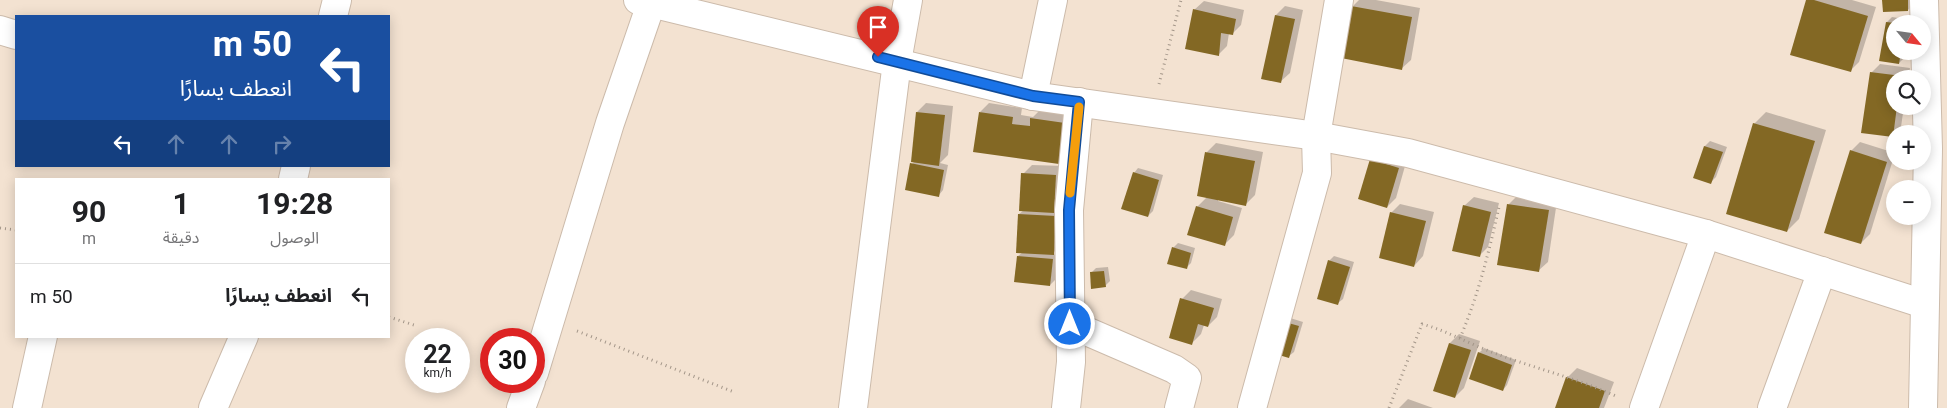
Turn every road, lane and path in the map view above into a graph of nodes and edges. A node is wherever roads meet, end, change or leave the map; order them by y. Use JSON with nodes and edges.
{"nodes":[{"id":1,"x":337,"y":0,"type":"edge"},
{"id":2,"x":908,"y":0,"type":"edge"},
{"id":3,"x":1052,"y":0,"type":"edge"},
{"id":4,"x":1181,"y":0,"type":"edge"},
{"id":5,"x":1339,"y":0,"type":"edge"},
{"id":6,"x":1924,"y":0,"type":"edge"},
{"id":7,"x":645,"y":2,"type":"edge"},
{"id":8,"x":333,"y":15,"type":"edge"},
{"id":9,"x":0,"y":30,"type":"edge"},
{"id":10,"x":15,"y":35,"type":"edge"},
{"id":11,"x":898,"y":62,"type":"junction"},
{"id":12,"x":1033,"y":96,"type":"junction"},
{"id":13,"x":1079,"y":102,"type":"junction"},
{"id":14,"x":1152,"y":114,"type":"junction"},
{"id":15,"x":1316,"y":136,"type":"junction"},
{"id":16,"x":1506,"y":178,"type":"junction"},
{"id":17,"x":0,"y":228,"type":"edge"},
{"id":18,"x":15,"y":230,"type":"edge"},
{"id":19,"x":1706,"y":234,"type":"junction"},
{"id":20,"x":1822,"y":271,"type":"junction"},
{"id":21,"x":1924,"y":304,"type":"junction"},
{"id":22,"x":390,"y":317,"type":"edge"},
{"id":23,"x":550,"y":321,"type":"junction"},
{"id":24,"x":1070,"y":324,"type":"junction"},
{"id":25,"x":417,"y":326,"type":"dead end"},
{"id":26,"x":43,"y":338,"type":"edge"},
{"id":27,"x":243,"y":338,"type":"edge"},
{"id":28,"x":545,"y":338,"type":"edge"},
{"id":29,"x":1460,"y":338,"type":"junction"},
{"id":30,"x":734,"y":392,"type":"dead end"},
{"id":31,"x":527,"y":393,"type":"edge"},
{"id":32,"x":1632,"y":403,"type":"edge"},
{"id":33,"x":27,"y":408,"type":"edge"},
{"id":34,"x":213,"y":408,"type":"edge"},
{"id":35,"x":521,"y":408,"type":"edge"},
{"id":36,"x":853,"y":408,"type":"edge"},
{"id":37,"x":1066,"y":408,"type":"edge"},
{"id":38,"x":1179,"y":408,"type":"edge"},
{"id":39,"x":1252,"y":408,"type":"edge"},
{"id":40,"x":1389,"y":408,"type":"edge"},
{"id":41,"x":1772,"y":408,"type":"edge"},
{"id":42,"x":1923,"y":408,"type":"edge"}],
"edges":[{"from":1,"to":8,"type":"street"},
{"from":2,"to":11,"type":"street"},
{"from":3,"to":12,"type":"street"},
{"from":4,"to":14,"type":"path"},
{"from":5,"to":15,"type":"street"},
{"from":6,"to":21,"type":"street"},
{"from":7,"to":11,"type":"street"},
{"from":7,"to":23,"type":"street"},
{"from":9,"to":10,"type":"street"},
{"from":11,"to":12,"type":"street"},
{"from":11,"to":36,"type":"street"},
{"from":12,"to":13,"type":"street"},
{"from":13,"to":14,"type":"street"},
{"from":13,"to":24,"type":"street"},
{"from":14,"to":15,"type":"street"},
{"from":15,"to":16,"type":"street"},
{"from":15,"to":39,"type":"street"},
{"from":16,"to":19,"type":"street"},
{"from":16,"to":29,"type":"path"},
{"from":17,"to":18,"type":"path"},
{"from":19,"to":20,"type":"street"},
{"from":19,"to":32,"type":"street"},
{"from":20,"to":21,"type":"street"},
{"from":20,"to":41,"type":"street"},
{"from":21,"to":42,"type":"street"},
{"from":22,"to":25,"type":"path"},
{"from":23,"to":28,"type":"street"},
{"from":23,"to":30,"type":"path"},
{"from":24,"to":37,"type":"street"},
{"from":24,"to":38,"type":"street"},
{"from":26,"to":33,"type":"street"},
{"from":27,"to":34,"type":"street"},
{"from":29,"to":32,"type":"path"},
{"from":29,"to":40,"type":"path"},
{"from":31,"to":35,"type":"street"}]}
